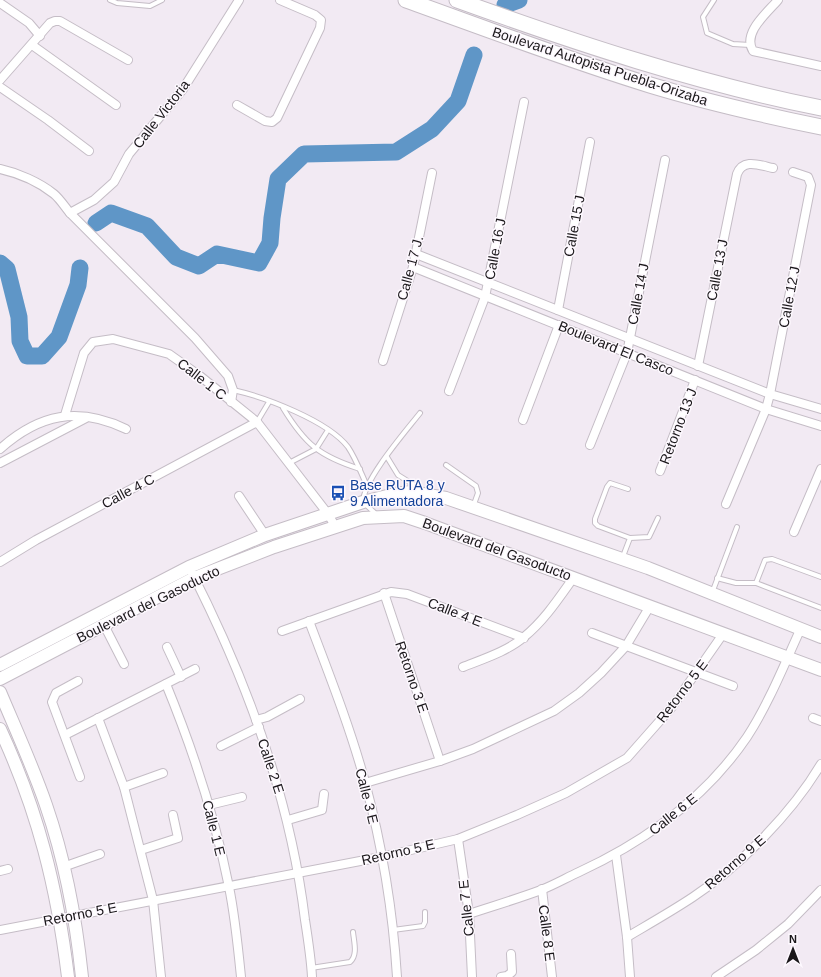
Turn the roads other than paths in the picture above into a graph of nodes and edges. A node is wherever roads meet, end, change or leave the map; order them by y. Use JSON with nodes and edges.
{"nodes":[{"id":1,"x":110,"y":0,"type":"edge"},
{"id":2,"x":162,"y":0,"type":"edge"},
{"id":3,"x":239,"y":0,"type":"edge"},
{"id":4,"x":280,"y":0,"type":"edge"},
{"id":5,"x":406,"y":0,"type":"edge"},
{"id":6,"x":458,"y":0,"type":"edge"},
{"id":7,"x":714,"y":0,"type":"edge"},
{"id":8,"x":778,"y":0,"type":"edge"},
{"id":9,"x":0,"y":3,"type":"edge"},
{"id":10,"x":40,"y":36,"type":"junction"},
{"id":11,"x":750,"y":44,"type":"junction"},
{"id":12,"x":32,"y":45,"type":"junction"},
{"id":13,"x":128,"y":60,"type":"dead end"},
{"id":14,"x":821,"y":66,"type":"edge"},
{"id":15,"x":0,"y":80,"type":"edge"},
{"id":16,"x":0,"y":87,"type":"edge"},
{"id":17,"x":524,"y":102,"type":"dead end"},
{"id":18,"x":116,"y":105,"type":"dead end"},
{"id":19,"x":236,"y":106,"type":"dead end"},
{"id":20,"x":821,"y":108,"type":"edge"},
{"id":21,"x":821,"y":127,"type":"edge"},
{"id":22,"x":590,"y":142,"type":"dead end"},
{"id":23,"x":89,"y":151,"type":"dead end"},
{"id":24,"x":665,"y":160,"type":"dead end"},
{"id":25,"x":773,"y":168,"type":"dead end"},
{"id":26,"x":0,"y":169,"type":"edge"},
{"id":27,"x":793,"y":172,"type":"dead end"},
{"id":28,"x":432,"y":173,"type":"dead end"},
{"id":29,"x":70,"y":213,"type":"junction"},
{"id":30,"x":416,"y":254,"type":"junction"},
{"id":31,"x":413,"y":267,"type":"junction"},
{"id":32,"x":488,"y":284,"type":"junction"},
{"id":33,"x":485,"y":297,"type":"junction"},
{"id":34,"x":558,"y":310,"type":"junction"},
{"id":35,"x":559,"y":325,"type":"junction"},
{"id":36,"x":630,"y":339,"type":"junction"},
{"id":37,"x":627,"y":353,"type":"junction"},
{"id":38,"x":383,"y":361,"type":"dead end"},
{"id":39,"x":698,"y":366,"type":"junction"},
{"id":40,"x":695,"y":380,"type":"junction"},
{"id":41,"x":233,"y":390,"type":"junction"},
{"id":42,"x":449,"y":391,"type":"dead end"},
{"id":43,"x":770,"y":394,"type":"junction"},
{"id":44,"x":231,"y":402,"type":"junction"},
{"id":45,"x":269,"y":402,"type":"junction"},
{"id":46,"x":282,"y":407,"type":"junction"},
{"id":47,"x":766,"y":409,"type":"junction"},
{"id":48,"x":821,"y":409,"type":"edge"},
{"id":49,"x":420,"y":414,"type":"dead end"},
{"id":50,"x":65,"y":415,"type":"junction"},
{"id":51,"x":87,"y":418,"type":"junction"},
{"id":52,"x":522,"y":420,"type":"dead end"},
{"id":53,"x":257,"y":422,"type":"junction"},
{"id":54,"x":821,"y":426,"type":"edge"},
{"id":55,"x":126,"y":429,"type":"dead end"},
{"id":56,"x":328,"y":430,"type":"junction"},
{"id":57,"x":590,"y":445,"type":"dead end"},
{"id":58,"x":0,"y":449,"type":"edge"},
{"id":59,"x":316,"y":449,"type":"junction"},
{"id":60,"x":386,"y":457,"type":"junction"},
{"id":61,"x":0,"y":463,"type":"edge"},
{"id":62,"x":289,"y":464,"type":"junction"},
{"id":63,"x":446,"y":465,"type":"dead end"},
{"id":64,"x":360,"y":469,"type":"junction"},
{"id":65,"x":821,"y":469,"type":"edge"},
{"id":66,"x":660,"y":471,"type":"dead end"},
{"id":67,"x":367,"y":486,"type":"junction"},
{"id":68,"x":628,"y":489,"type":"dead end"},
{"id":69,"x":430,"y":494,"type":"junction"},
{"id":70,"x":239,"y":496,"type":"dead end"},
{"id":71,"x":363,"y":502,"type":"junction"},
{"id":72,"x":726,"y":504,"type":"dead end"},
{"id":73,"x":473,"y":507,"type":"junction"},
{"id":74,"x":328,"y":514,"type":"junction"},
{"id":75,"x":379,"y":516,"type":"junction"},
{"id":76,"x":658,"y":518,"type":"dead end"},
{"id":77,"x":335,"y":526,"type":"junction"},
{"id":78,"x":737,"y":526,"type":"dead end"},
{"id":79,"x":794,"y":532,"type":"dead end"},
{"id":80,"x":265,"y":536,"type":"junction"},
{"id":81,"x":630,"y":538,"type":"junction"},
{"id":82,"x":622,"y":559,"type":"junction"},
{"id":83,"x":0,"y":562,"type":"edge"},
{"id":84,"x":189,"y":567,"type":"junction"},
{"id":85,"x":574,"y":577,"type":"junction"},
{"id":86,"x":821,"y":577,"type":"edge"},
{"id":87,"x":194,"y":578,"type":"junction"},
{"id":88,"x":717,"y":578,"type":"junction"},
{"id":89,"x":756,"y":582,"type":"junction"},
{"id":90,"x":384,"y":593,"type":"junction"},
{"id":91,"x":712,"y":593,"type":"junction"},
{"id":92,"x":650,"y":606,"type":"junction"},
{"id":93,"x":821,"y":608,"type":"edge"},
{"id":94,"x":309,"y":621,"type":"junction"},
{"id":95,"x":104,"y":625,"type":"junction"},
{"id":96,"x":800,"y":628,"type":"junction"},
{"id":97,"x":282,"y":631,"type":"dead end"},
{"id":98,"x":592,"y":633,"type":"dead end"},
{"id":99,"x":723,"y":634,"type":"junction"},
{"id":100,"x":821,"y":637,"type":"edge"},
{"id":101,"x":524,"y":638,"type":"junction"},
{"id":102,"x":626,"y":646,"type":"junction"},
{"id":103,"x":167,"y":647,"type":"dead end"},
{"id":104,"x":788,"y":657,"type":"junction"},
{"id":105,"x":124,"y":664,"type":"dead end"},
{"id":106,"x":0,"y":665,"type":"edge"},
{"id":107,"x":463,"y":667,"type":"dead end"},
{"id":108,"x":195,"y":669,"type":"dead end"},
{"id":109,"x":821,"y":670,"type":"edge"},
{"id":110,"x":697,"y":672,"type":"junction"},
{"id":111,"x":181,"y":677,"type":"junction"},
{"id":112,"x":0,"y":679,"type":"edge"},
{"id":113,"x":78,"y":681,"type":"dead end"},
{"id":114,"x":166,"y":684,"type":"junction"},
{"id":115,"x":733,"y":686,"type":"dead end"},
{"id":116,"x":0,"y":692,"type":"edge"},
{"id":117,"x":300,"y":699,"type":"dead end"},
{"id":118,"x":98,"y":718,"type":"junction"},
{"id":119,"x":813,"y":718,"type":"dead end"},
{"id":120,"x":821,"y":721,"type":"edge"},
{"id":121,"x":258,"y":724,"type":"junction"},
{"id":122,"x":0,"y":729,"type":"edge"},
{"id":123,"x":65,"y":735,"type":"junction"},
{"id":124,"x":221,"y":746,"type":"dead end"},
{"id":125,"x":440,"y":761,"type":"junction"},
{"id":126,"x":821,"y":764,"type":"edge"},
{"id":127,"x":163,"y":773,"type":"dead end"},
{"id":128,"x":80,"y":777,"type":"dead end"},
{"id":129,"x":365,"y":782,"type":"junction"},
{"id":130,"x":124,"y":786,"type":"junction"},
{"id":131,"x":324,"y":794,"type":"dead end"},
{"id":132,"x":242,"y":797,"type":"dead end"},
{"id":133,"x":209,"y":805,"type":"junction"},
{"id":134,"x":173,"y":815,"type":"dead end"},
{"id":135,"x":288,"y":820,"type":"junction"},
{"id":136,"x":458,"y":838,"type":"junction"},
{"id":137,"x":140,"y":850,"type":"junction"},
{"id":138,"x":100,"y":854,"type":"dead end"},
{"id":139,"x":616,"y":855,"type":"junction"},
{"id":140,"x":381,"y":857,"type":"junction"},
{"id":141,"x":63,"y":867,"type":"junction"},
{"id":142,"x":300,"y":872,"type":"junction"},
{"id":143,"x":229,"y":887,"type":"junction"},
{"id":144,"x":542,"y":889,"type":"junction"},
{"id":145,"x":821,"y":890,"type":"edge"},
{"id":146,"x":153,"y":900,"type":"junction"},
{"id":147,"x":425,"y":912,"type":"dead end"},
{"id":148,"x":469,"y":914,"type":"junction"},
{"id":149,"x":74,"y":916,"type":"junction"},
{"id":150,"x":60,"y":918,"type":"junction"},
{"id":151,"x":0,"y":930,"type":"edge"},
{"id":152,"x":392,"y":930,"type":"junction"},
{"id":153,"x":353,"y":932,"type":"dead end"},
{"id":154,"x":628,"y":937,"type":"junction"},
{"id":155,"x":511,"y":954,"type":"dead end"},
{"id":156,"x":311,"y":968,"type":"junction"},
{"id":157,"x":68,"y":977,"type":"edge"},
{"id":158,"x":82,"y":977,"type":"edge"},
{"id":159,"x":161,"y":977,"type":"edge"},
{"id":160,"x":241,"y":977,"type":"edge"},
{"id":161,"x":312,"y":977,"type":"edge"},
{"id":162,"x":396,"y":977,"type":"edge"},
{"id":163,"x":472,"y":977,"type":"edge"},
{"id":164,"x":501,"y":977,"type":"edge"},
{"id":165,"x":552,"y":977,"type":"edge"},
{"id":166,"x":630,"y":977,"type":"edge"},
{"id":167,"x":716,"y":977,"type":"edge"}],
"edges":[{"from":1,"to":2,"type":"lane"},
{"from":3,"to":29,"type":"street","name":"Calle Victoria"},
{"from":4,"to":19,"type":"street"},
{"from":5,"to":21,"type":"highway","name":"Boulevard Autopista Puebla-Orizaba"},
{"from":6,"to":20,"type":"highway","name":"Boulevard Autopista Puebla-Orizaba"},
{"from":7,"to":11,"type":"lane"},
{"from":8,"to":11,"type":"street"},
{"from":9,"to":10,"type":"street"},
{"from":10,"to":12,"type":"street"},
{"from":10,"to":13,"type":"street"},
{"from":11,"to":14,"type":"street"},
{"from":12,"to":15,"type":"street"},
{"from":12,"to":18,"type":"street"},
{"from":16,"to":23,"type":"street"},
{"from":17,"to":32,"type":"street","name":"Calle 16 J"},
{"from":22,"to":34,"type":"street","name":"Calle 15 J"},
{"from":24,"to":36,"type":"street","name":"Calle 14 J"},
{"from":25,"to":39,"type":"street","name":"Calle 13 J"},
{"from":26,"to":29,"type":"street"},
{"from":27,"to":43,"type":"street","name":"Calle 12 J"},
{"from":28,"to":30,"type":"street","name":"Calle 17 J."},
{"from":29,"to":41,"type":"street"},
{"from":30,"to":31,"type":"street","name":"Calle 17 J."},
{"from":30,"to":32,"type":"street","name":"Boulevard El Casco"},
{"from":31,"to":33,"type":"street","name":"Boulevard El Casco"},
{"from":31,"to":38,"type":"street","name":"Calle 17 J."},
{"from":32,"to":33,"type":"street","name":"Calle 16 J"},
{"from":32,"to":34,"type":"street","name":"Boulevard El Casco"},
{"from":33,"to":35,"type":"street","name":"Boulevard El Casco"},
{"from":33,"to":42,"type":"street","name":"Calle 16 J"},
{"from":34,"to":36,"type":"street","name":"Boulevard El Casco"},
{"from":35,"to":37,"type":"street","name":"Boulevard El Casco"},
{"from":35,"to":52,"type":"street"},
{"from":36,"to":37,"type":"street","name":"Calle 14 J"},
{"from":36,"to":39,"type":"street","name":"Boulevard El Casco"},
{"from":37,"to":40,"type":"street","name":"Boulevard El Casco"},
{"from":37,"to":57,"type":"street","name":"Calle 14 J"},
{"from":39,"to":43,"type":"street","name":"Boulevard El Casco"},
{"from":40,"to":47,"type":"street","name":"Boulevard El Casco"},
{"from":40,"to":66,"type":"street","name":"Retorno 13 J"},
{"from":41,"to":44,"type":"street"},
{"from":41,"to":45,"type":"lane"},
{"from":43,"to":47,"type":"street","name":"Calle 12 J"},
{"from":43,"to":48,"type":"street","name":"Boulevard El Casco"},
{"from":44,"to":50,"type":"street","name":"Calle 1 C"},
{"from":44,"to":53,"type":"street","name":"Calle 1 C"},
{"from":45,"to":46,"type":"lane"},
{"from":45,"to":53,"type":"lane"},
{"from":46,"to":56,"type":"lane"},
{"from":46,"to":59,"type":"lane"},
{"from":47,"to":54,"type":"street","name":"Boulevard El Casco"},
{"from":47,"to":72,"type":"street"},
{"from":49,"to":60,"type":"lane"},
{"from":50,"to":51,"type":"street"},
{"from":50,"to":58,"type":"street"},
{"from":51,"to":55,"type":"street"},
{"from":51,"to":61,"type":"street"},
{"from":53,"to":62,"type":"street","name":"Calle 1 C"},
{"from":53,"to":83,"type":"street","name":"Calle 4 C"},
{"from":56,"to":59,"type":"lane"},
{"from":56,"to":64,"type":"lane"},
{"from":59,"to":62,"type":"lane"},
{"from":59,"to":64,"type":"lane"},
{"from":60,"to":67,"type":"lane"},
{"from":60,"to":69,"type":"lane"},
{"from":62,"to":74,"type":"street","name":"Calle 1 C"},
{"from":63,"to":73,"type":"lane"},
{"from":64,"to":67,"type":"lane"},
{"from":65,"to":79,"type":"street"},
{"from":67,"to":71,"type":"lane"},
{"from":68,"to":81,"type":"lane"},
{"from":69,"to":71,"type":"street","name":"Boulevard del Gasoducto"},
{"from":69,"to":73,"type":"street","name":"Boulevard del Gasoducto"},
{"from":70,"to":80,"type":"street"},
{"from":71,"to":74,"type":"street","name":"Boulevard del Gasoducto"},
{"from":71,"to":75,"type":"lane"},
{"from":73,"to":82,"type":"street","name":"Boulevard del Gasoducto"},
{"from":74,"to":77,"type":"street","name":"Calle 1 C"},
{"from":74,"to":80,"type":"street","name":"Boulevard del Gasoducto"},
{"from":75,"to":77,"type":"street","name":"Boulevard del Gasoducto"},
{"from":75,"to":85,"type":"street","name":"Boulevard del Gasoducto"},
{"from":76,"to":81,"type":"lane"},
{"from":77,"to":87,"type":"street","name":"Boulevard del Gasoducto"},
{"from":78,"to":88,"type":"lane"},
{"from":80,"to":84,"type":"street","name":"Boulevard del Gasoducto"},
{"from":81,"to":82,"type":"lane"},
{"from":82,"to":91,"type":"street","name":"Boulevard del Gasoducto"},
{"from":84,"to":87,"type":"street","name":"Calle 2 E"},
{"from":84,"to":106,"type":"street","name":"Boulevard del Gasoducto"},
{"from":85,"to":92,"type":"street","name":"Boulevard del Gasoducto"},
{"from":85,"to":101,"type":"street"},
{"from":86,"to":89,"type":"lane"},
{"from":87,"to":95,"type":"street","name":"Boulevard del Gasoducto"},
{"from":87,"to":121,"type":"street","name":"Calle 2 E"},
{"from":88,"to":89,"type":"lane"},
{"from":88,"to":91,"type":"lane"},
{"from":89,"to":93,"type":"lane"},
{"from":90,"to":94,"type":"street"},
{"from":90,"to":101,"type":"street","name":"Calle 4 E"},
{"from":90,"to":125,"type":"street","name":"Retorno 3 E"},
{"from":91,"to":96,"type":"street","name":"Boulevard del Gasoducto"},
{"from":92,"to":99,"type":"street","name":"Boulevard del Gasoducto"},
{"from":92,"to":102,"type":"street"},
{"from":94,"to":97,"type":"street"},
{"from":94,"to":129,"type":"street","name":"Calle 3 E"},
{"from":95,"to":105,"type":"street"},
{"from":95,"to":112,"type":"street","name":"Boulevard del Gasoducto"},
{"from":96,"to":100,"type":"street","name":"Boulevard del Gasoducto"},
{"from":96,"to":104,"type":"street","name":"Calle 6 E"},
{"from":98,"to":102,"type":"street"},
{"from":99,"to":104,"type":"street","name":"Boulevard del Gasoducto"},
{"from":99,"to":110,"type":"street","name":"Retorno 5 E"},
{"from":101,"to":107,"type":"street"},
{"from":102,"to":110,"type":"street"},
{"from":102,"to":125,"type":"street"},
{"from":103,"to":111,"type":"street"},
{"from":104,"to":109,"type":"street","name":"Boulevard del Gasoducto"},
{"from":104,"to":139,"type":"street","name":"Calle 6 E"},
{"from":108,"to":111,"type":"street"},
{"from":110,"to":115,"type":"street"},
{"from":110,"to":136,"type":"street","name":"Retorno 5 E"},
{"from":111,"to":114,"type":"street"},
{"from":113,"to":123,"type":"street"},
{"from":114,"to":118,"type":"street"},
{"from":114,"to":133,"type":"street","name":"Calle 1 E"},
{"from":116,"to":141,"type":"street"},
{"from":117,"to":121,"type":"street"},
{"from":118,"to":123,"type":"street"},
{"from":118,"to":130,"type":"street"},
{"from":119,"to":120,"type":"street"},
{"from":121,"to":124,"type":"street"},
{"from":121,"to":135,"type":"street","name":"Calle 2 E"},
{"from":122,"to":150,"type":"street"},
{"from":123,"to":128,"type":"street"},
{"from":125,"to":129,"type":"street"},
{"from":126,"to":154,"type":"street","name":"Retorno 9 E"},
{"from":127,"to":130,"type":"street"},
{"from":129,"to":140,"type":"street","name":"Calle 3 E"},
{"from":130,"to":137,"type":"street"},
{"from":131,"to":135,"type":"street"},
{"from":132,"to":133,"type":"street"},
{"from":133,"to":143,"type":"street","name":"Calle 1 E"},
{"from":134,"to":137,"type":"street"},
{"from":135,"to":142,"type":"street","name":"Calle 2 E"},
{"from":136,"to":140,"type":"street","name":"Retorno 5 E"},
{"from":136,"to":148,"type":"street","name":"Calle 7 E"},
{"from":137,"to":146,"type":"street"},
{"from":138,"to":141,"type":"street"},
{"from":139,"to":144,"type":"street","name":"Calle 6 E"},
{"from":139,"to":154,"type":"street"},
{"from":140,"to":142,"type":"street","name":"Retorno 5 E"},
{"from":140,"to":152,"type":"street","name":"Calle 3 E"},
{"from":141,"to":149,"type":"street"},
{"from":142,"to":143,"type":"street","name":"Retorno 5 E"},
{"from":142,"to":156,"type":"street","name":"Calle 2 E"},
{"from":143,"to":146,"type":"street","name":"Retorno 5 E"},
{"from":143,"to":160,"type":"street","name":"Calle 1 E"},
{"from":144,"to":148,"type":"street","name":"Calle 6 E"},
{"from":144,"to":165,"type":"street","name":"Calle 8 E"},
{"from":145,"to":167,"type":"street"},
{"from":146,"to":149,"type":"street","name":"Retorno 5 E"},
{"from":146,"to":159,"type":"street"},
{"from":147,"to":152,"type":"lane"},
{"from":148,"to":163,"type":"street","name":"Calle 7 E"},
{"from":149,"to":150,"type":"street","name":"Retorno 5 E"},
{"from":149,"to":158,"type":"street"},
{"from":150,"to":151,"type":"street","name":"Retorno 5 E"},
{"from":150,"to":157,"type":"street"},
{"from":152,"to":162,"type":"street","name":"Calle 3 E"},
{"from":153,"to":156,"type":"lane"},
{"from":154,"to":166,"type":"street"},
{"from":155,"to":164,"type":"street"},
{"from":156,"to":161,"type":"street","name":"Calle 2 E"}]}
